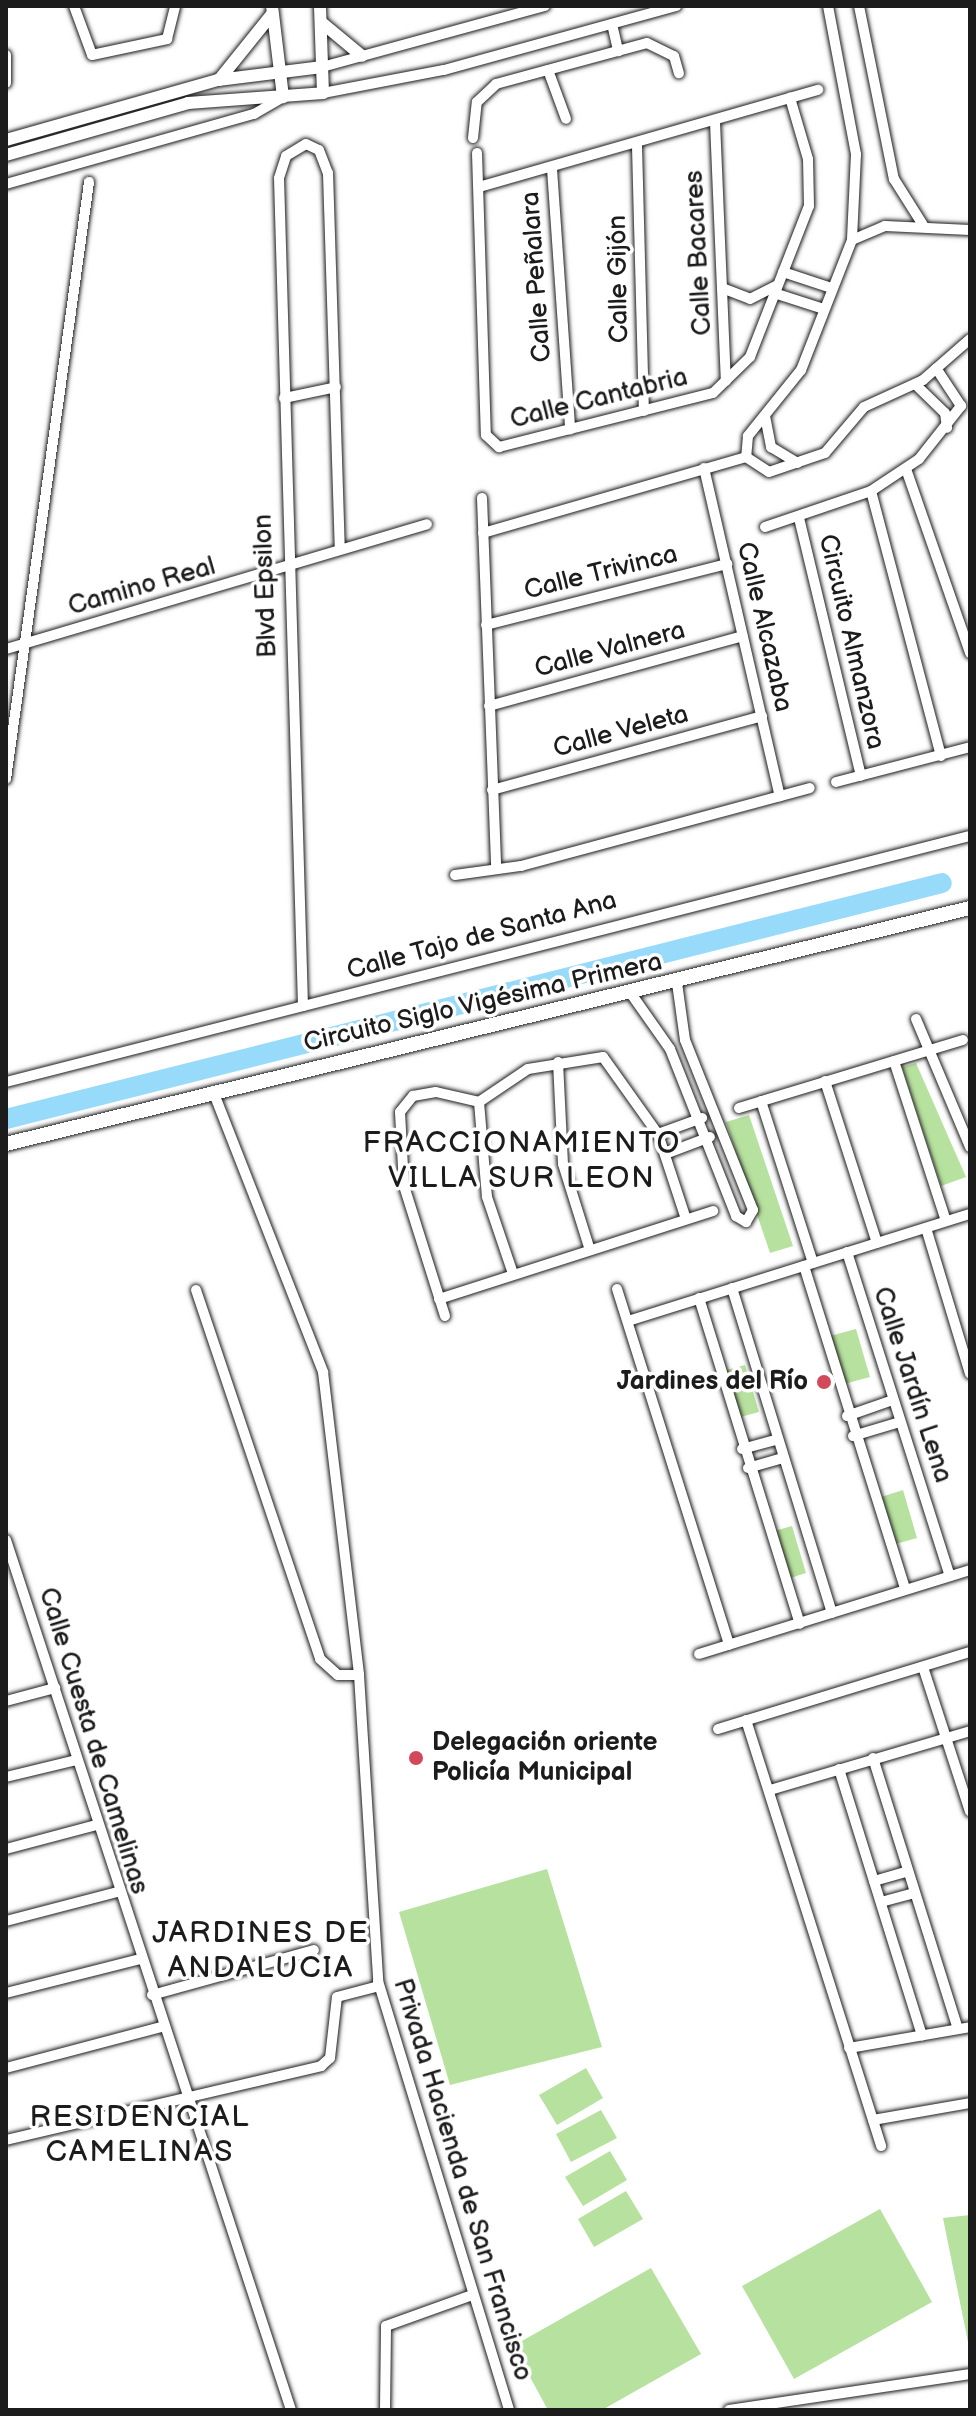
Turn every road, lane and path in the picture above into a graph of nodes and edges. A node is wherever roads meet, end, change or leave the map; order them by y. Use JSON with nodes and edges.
{"nodes":[{"id":1,"x":74,"y":6,"type":"edge"},
{"id":2,"x":175,"y":6,"type":"edge"},
{"id":3,"x":320,"y":6,"type":"edge"},
{"id":4,"x":545,"y":6,"type":"edge"},
{"id":5,"x":676,"y":6,"type":"edge"},
{"id":6,"x":828,"y":6,"type":"edge"},
{"id":7,"x":859,"y":6,"type":"edge"},
{"id":8,"x":272,"y":10,"type":"edge"},
{"id":9,"x":321,"y":22,"type":"junction"},
{"id":10,"x":612,"y":24,"type":"junction"},
{"id":11,"x":618,"y":51,"type":"junction"},
{"id":12,"x":6,"y":55,"type":"edge"},
{"id":13,"x":362,"y":56,"type":"junction"},
{"id":14,"x":322,"y":67,"type":"junction"},
{"id":15,"x":548,"y":70,"type":"junction"},
{"id":16,"x":278,"y":71,"type":"junction"},
{"id":17,"x":679,"y":73,"type":"dead end"},
{"id":18,"x":218,"y":80,"type":"junction"},
{"id":19,"x":6,"y":83,"type":"edge"},
{"id":20,"x":818,"y":90,"type":"dead end"},
{"id":21,"x":323,"y":93,"type":"junction"},
{"id":22,"x":283,"y":97,"type":"junction"},
{"id":23,"x":790,"y":98,"type":"junction"},
{"id":24,"x":566,"y":119,"type":"dead end"},
{"id":25,"x":715,"y":122,"type":"junction"},
{"id":26,"x":473,"y":138,"type":"dead end"},
{"id":27,"x":6,"y":140,"type":"edge"},
{"id":28,"x":637,"y":146,"type":"junction"},
{"id":29,"x":477,"y":153,"type":"dead end"},
{"id":30,"x":6,"y":155,"type":"edge"},
{"id":31,"x":552,"y":169,"type":"junction"},
{"id":32,"x":89,"y":182,"type":"dead end"},
{"id":33,"x":6,"y":184,"type":"edge"},
{"id":34,"x":479,"y":187,"type":"junction"},
{"id":35,"x":923,"y":225,"type":"junction"},
{"id":36,"x":970,"y":230,"type":"edge"},
{"id":37,"x":852,"y":240,"type":"junction"},
{"id":38,"x":783,"y":272,"type":"junction"},
{"id":39,"x":828,"y":287,"type":"junction"},
{"id":40,"x":722,"y":288,"type":"junction"},
{"id":41,"x":776,"y":289,"type":"junction"},
{"id":42,"x":821,"y":308,"type":"junction"},
{"id":43,"x":970,"y":339,"type":"edge"},
{"id":44,"x":936,"y":368,"type":"junction"},
{"id":45,"x":726,"y":381,"type":"junction"},
{"id":46,"x":916,"y":385,"type":"junction"},
{"id":47,"x":336,"y":387,"type":"junction"},
{"id":48,"x":284,"y":398,"type":"junction"},
{"id":49,"x":644,"y":411,"type":"junction"},
{"id":50,"x":765,"y":416,"type":"junction"},
{"id":51,"x":570,"y":429,"type":"junction"},
{"id":52,"x":945,"y":429,"type":"junction"},
{"id":53,"x":746,"y":457,"type":"junction"},
{"id":54,"x":798,"y":463,"type":"junction"},
{"id":55,"x":704,"y":468,"type":"junction"},
{"id":56,"x":906,"y":469,"type":"junction"},
{"id":57,"x":871,"y":491,"type":"junction"},
{"id":58,"x":482,"y":498,"type":"dead end"},
{"id":59,"x":799,"y":518,"type":"junction"},
{"id":60,"x":427,"y":524,"type":"dead end"},
{"id":61,"x":765,"y":527,"type":"dead end"},
{"id":62,"x":483,"y":533,"type":"junction"},
{"id":63,"x":340,"y":548,"type":"junction"},
{"id":64,"x":727,"y":564,"type":"junction"},
{"id":65,"x":287,"y":567,"type":"junction"},
{"id":66,"x":486,"y":625,"type":"junction"},
{"id":67,"x":743,"y":636,"type":"junction"},
{"id":68,"x":27,"y":643,"type":"junction"},
{"id":69,"x":6,"y":649,"type":"edge"},
{"id":70,"x":970,"y":653,"type":"edge"},
{"id":71,"x":489,"y":706,"type":"junction"},
{"id":72,"x":762,"y":716,"type":"junction"},
{"id":73,"x":970,"y":747,"type":"edge"},
{"id":74,"x":941,"y":756,"type":"junction"},
{"id":75,"x":861,"y":776,"type":"junction"},
{"id":76,"x":6,"y":779,"type":"edge"},
{"id":77,"x":836,"y":782,"type":"dead end"},
{"id":78,"x":810,"y":788,"type":"dead end"},
{"id":79,"x":492,"y":790,"type":"junction"},
{"id":80,"x":780,"y":796,"type":"junction"},
{"id":81,"x":970,"y":836,"type":"edge"},
{"id":82,"x":496,"y":867,"type":"junction"},
{"id":83,"x":455,"y":875,"type":"dead end"},
{"id":84,"x":969,"y":910,"type":"edge"},
{"id":85,"x":677,"y":983,"type":"junction"},
{"id":86,"x":632,"y":995,"type":"junction"},
{"id":87,"x":303,"y":1006,"type":"junction"},
{"id":88,"x":916,"y":1019,"type":"dead end"},
{"id":89,"x":685,"y":1040,"type":"junction"},
{"id":90,"x":963,"y":1040,"type":"dead end"},
{"id":91,"x":670,"y":1049,"type":"junction"},
{"id":92,"x":929,"y":1051,"type":"junction"},
{"id":93,"x":894,"y":1061,"type":"junction"},
{"id":94,"x":558,"y":1062,"type":"junction"},
{"id":95,"x":825,"y":1081,"type":"junction"},
{"id":96,"x":6,"y":1082,"type":"edge"},
{"id":97,"x":213,"y":1091,"type":"junction"},
{"id":98,"x":761,"y":1101,"type":"junction"},
{"id":99,"x":479,"y":1102,"type":"junction"},
{"id":100,"x":739,"y":1108,"type":"dead end"},
{"id":101,"x":702,"y":1118,"type":"junction"},
{"id":102,"x":658,"y":1134,"type":"junction"},
{"id":103,"x":710,"y":1137,"type":"junction"},
{"id":104,"x":6,"y":1144,"type":"edge"},
{"id":105,"x":970,"y":1147,"type":"edge"},
{"id":106,"x":665,"y":1154,"type":"junction"},
{"id":107,"x":713,"y":1211,"type":"dead end"},
{"id":108,"x":970,"y":1214,"type":"edge"},
{"id":109,"x":686,"y":1219,"type":"junction"},
{"id":110,"x":946,"y":1221,"type":"junction"},
{"id":111,"x":926,"y":1228,"type":"junction"},
{"id":112,"x":877,"y":1243,"type":"junction"},
{"id":113,"x":590,"y":1250,"type":"junction"},
{"id":114,"x":847,"y":1252,"type":"junction"},
{"id":115,"x":808,"y":1264,"type":"junction"},
{"id":116,"x":513,"y":1274,"type":"junction"},
{"id":117,"x":732,"y":1288,"type":"junction"},
{"id":118,"x":617,"y":1289,"type":"dead end"},
{"id":119,"x":196,"y":1290,"type":"dead end"},
{"id":120,"x":699,"y":1298,"type":"junction"},
{"id":121,"x":439,"y":1299,"type":"junction"},
{"id":122,"x":445,"y":1316,"type":"dead end"},
{"id":123,"x":628,"y":1321,"type":"junction"},
{"id":124,"x":970,"y":1374,"type":"edge"},
{"id":125,"x":893,"y":1400,"type":"junction"},
{"id":126,"x":847,"y":1416,"type":"junction"},
{"id":127,"x":900,"y":1422,"type":"junction"},
{"id":128,"x":853,"y":1436,"type":"junction"},
{"id":129,"x":775,"y":1440,"type":"junction"},
{"id":130,"x":742,"y":1449,"type":"junction"},
{"id":131,"x":780,"y":1459,"type":"junction"},
{"id":132,"x":748,"y":1468,"type":"junction"},
{"id":133,"x":6,"y":1540,"type":"edge"},
{"id":134,"x":970,"y":1570,"type":"edge"},
{"id":135,"x":950,"y":1576,"type":"junction"},
{"id":136,"x":905,"y":1589,"type":"junction"},
{"id":137,"x":832,"y":1613,"type":"junction"},
{"id":138,"x":800,"y":1624,"type":"junction"},
{"id":139,"x":729,"y":1645,"type":"junction"},
{"id":140,"x":970,"y":1652,"type":"edge"},
{"id":141,"x":699,"y":1654,"type":"dead end"},
{"id":142,"x":923,"y":1667,"type":"junction"},
{"id":143,"x":359,"y":1675,"type":"junction"},
{"id":144,"x":55,"y":1688,"type":"junction"},
{"id":145,"x":6,"y":1701,"type":"edge"},
{"id":146,"x":746,"y":1720,"type":"junction"},
{"id":147,"x":718,"y":1729,"type":"dead end"},
{"id":148,"x":970,"y":1731,"type":"edge"},
{"id":149,"x":946,"y":1738,"type":"junction"},
{"id":150,"x":873,"y":1758,"type":"junction"},
{"id":151,"x":77,"y":1760,"type":"junction"},
{"id":152,"x":839,"y":1769,"type":"junction"},
{"id":153,"x":6,"y":1777,"type":"edge"},
{"id":154,"x":770,"y":1790,"type":"junction"},
{"id":155,"x":970,"y":1812,"type":"edge"},
{"id":156,"x":96,"y":1825,"type":"junction"},
{"id":157,"x":6,"y":1849,"type":"edge"},
{"id":158,"x":908,"y":1871,"type":"junction"},
{"id":159,"x":874,"y":1881,"type":"junction"},
{"id":160,"x":117,"y":1892,"type":"junction"},
{"id":161,"x":915,"y":1893,"type":"junction"},
{"id":162,"x":881,"y":1902,"type":"junction"},
{"id":163,"x":6,"y":1921,"type":"edge"},
{"id":164,"x":314,"y":1950,"type":"dead end"},
{"id":165,"x":140,"y":1959,"type":"junction"},
{"id":166,"x":379,"y":1986,"type":"junction"},
{"id":167,"x":6,"y":1993,"type":"edge"},
{"id":168,"x":152,"y":1995,"type":"junction"},
{"id":169,"x":161,"y":2027,"type":"junction"},
{"id":170,"x":964,"y":2028,"type":"edge"},
{"id":171,"x":922,"y":2035,"type":"junction"},
{"id":172,"x":849,"y":2048,"type":"junction"},
{"id":173,"x":6,"y":2068,"type":"edge"},
{"id":174,"x":184,"y":2094,"type":"junction"},
{"id":175,"x":970,"y":2103,"type":"edge"},
{"id":176,"x":873,"y":2120,"type":"junction"},
{"id":177,"x":6,"y":2140,"type":"edge"},
{"id":178,"x":881,"y":2146,"type":"dead end"},
{"id":179,"x":472,"y":2295,"type":"junction"},
{"id":180,"x":970,"y":2374,"type":"edge"},
{"id":181,"x":774,"y":2405,"type":"edge"},
{"id":182,"x":291,"y":2410,"type":"edge"},
{"id":183,"x":385,"y":2410,"type":"edge"},
{"id":184,"x":509,"y":2410,"type":"edge"},
{"id":185,"x":729,"y":2410,"type":"edge"}],
"edges":[{"from":1,"to":2,"type":"street"},
{"from":3,"to":9,"type":"street"},
{"from":4,"to":13,"type":"street"},
{"from":5,"to":10,"type":"street"},
{"from":6,"to":37,"type":"street"},
{"from":7,"to":35,"type":"street"},
{"from":8,"to":16,"type":"street"},
{"from":8,"to":18,"type":"street"},
{"from":9,"to":13,"type":"street"},
{"from":9,"to":14,"type":"street"},
{"from":10,"to":11,"type":"street"},
{"from":10,"to":21,"type":"street"},
{"from":11,"to":15,"type":"street"},
{"from":11,"to":17,"type":"street"},
{"from":12,"to":19,"type":"street"},
{"from":13,"to":14,"type":"street"},
{"from":14,"to":16,"type":"street"},
{"from":14,"to":21,"type":"street"},
{"from":15,"to":24,"type":"street"},
{"from":15,"to":26,"type":"street"},
{"from":16,"to":18,"type":"street"},
{"from":16,"to":22,"type":"street"},
{"from":18,"to":27,"type":"street"},
{"from":20,"to":23,"type":"street"},
{"from":21,"to":22,"type":"street"},
{"from":22,"to":30,"type":"street"},
{"from":22,"to":33,"type":"street"},
{"from":23,"to":25,"type":"street"},
{"from":23,"to":38,"type":"street","name":"Calle Cantabria"},
{"from":25,"to":28,"type":"street"},
{"from":25,"to":40,"type":"street","name":"Calle Bacares"},
{"from":28,"to":31,"type":"street"},
{"from":28,"to":49,"type":"street","name":"Calle Gijón"},
{"from":29,"to":34,"type":"street","name":"Calle Cantabria"},
{"from":31,"to":34,"type":"street"},
{"from":31,"to":51,"type":"street","name":"Calle Peñalara"},
{"from":32,"to":68,"type":"street"},
{"from":34,"to":51,"type":"street","name":"Calle Cantabria"},
{"from":35,"to":36,"type":"street"},
{"from":35,"to":37,"type":"street"},
{"from":37,"to":39,"type":"street"},
{"from":38,"to":39,"type":"street"},
{"from":38,"to":41,"type":"street","name":"Calle Cantabria"},
{"from":39,"to":42,"type":"street"},
{"from":40,"to":41,"type":"street"},
{"from":40,"to":45,"type":"street","name":"Calle Bacares"},
{"from":41,"to":42,"type":"street"},
{"from":41,"to":45,"type":"street","name":"Calle Cantabria"},
{"from":42,"to":50,"type":"street"},
{"from":43,"to":44,"type":"street"},
{"from":44,"to":46,"type":"street"},
{"from":44,"to":52,"type":"street","name":"Circuito Almanzora"},
{"from":45,"to":49,"type":"street","name":"Calle Cantabria"},
{"from":46,"to":52,"type":"street"},
{"from":46,"to":54,"type":"street"},
{"from":47,"to":48,"type":"street"},
{"from":47,"to":48,"type":"street","name":"Blvd Epsilon"},
{"from":47,"to":63,"type":"street"},
{"from":48,"to":65,"type":"street","name":"Blvd Epsilon"},
{"from":49,"to":51,"type":"street","name":"Calle Cantabria"},
{"from":50,"to":53,"type":"street"},
{"from":50,"to":54,"type":"street"},
{"from":52,"to":56,"type":"street","name":"Circuito Almanzora"},
{"from":53,"to":54,"type":"street"},
{"from":53,"to":55,"type":"street"},
{"from":55,"to":62,"type":"street"},
{"from":55,"to":64,"type":"street","name":"Calle Alcazaba"},
{"from":56,"to":57,"type":"street","name":"Circuito Almanzora"},
{"from":56,"to":70,"type":"street"},
{"from":57,"to":59,"type":"street","name":"Circuito Almanzora"},
{"from":57,"to":74,"type":"street"},
{"from":58,"to":62,"type":"street"},
{"from":59,"to":61,"type":"street","name":"Circuito Almanzora"},
{"from":59,"to":75,"type":"street","name":"Circuito Almanzora"},
{"from":60,"to":63,"type":"street","name":"Camino Real"},
{"from":62,"to":66,"type":"street"},
{"from":63,"to":65,"type":"street","name":"Camino Real"},
{"from":64,"to":66,"type":"street","name":"Calle Trivinca"},
{"from":64,"to":67,"type":"street","name":"Calle Alcazaba"},
{"from":65,"to":68,"type":"street","name":"Camino Real"},
{"from":65,"to":87,"type":"street","name":"Blvd Epsilon"},
{"from":66,"to":71,"type":"street"},
{"from":67,"to":71,"type":"street","name":"Calle Valnera"},
{"from":67,"to":72,"type":"street","name":"Calle Alcazaba"},
{"from":68,"to":69,"type":"street","name":"Camino Real"},
{"from":68,"to":76,"type":"street"},
{"from":71,"to":79,"type":"street"},
{"from":72,"to":79,"type":"street","name":"Calle Veleta"},
{"from":72,"to":80,"type":"street","name":"Calle Alcazaba"},
{"from":73,"to":74,"type":"street","name":"Circuito Almanzora"},
{"from":74,"to":75,"type":"street","name":"Circuito Almanzora"},
{"from":75,"to":77,"type":"street","name":"Circuito Almanzora"},
{"from":78,"to":80,"type":"street"},
{"from":79,"to":82,"type":"street"},
{"from":80,"to":82,"type":"street"},
{"from":81,"to":87,"type":"street","name":"Calle Tajo de Santa Ana"},
{"from":82,"to":83,"type":"street"},
{"from":84,"to":85,"type":"main road","name":"Circuito Siglo Vigésima Primera"},
{"from":85,"to":86,"type":"main road","name":"Circuito Siglo Vigésima Primera"},
{"from":85,"to":89,"type":"street"},
{"from":86,"to":91,"type":"street"},
{"from":86,"to":97,"type":"main road","name":"Circuito Siglo Vigésima Primera"},
{"from":87,"to":96,"type":"street","name":"Calle Tajo de Santa Ana"},
{"from":88,"to":92,"type":"street"},
{"from":89,"to":91,"type":"street"},
{"from":89,"to":103,"type":"street"},
{"from":90,"to":92,"type":"street"},
{"from":91,"to":101,"type":"street"},
{"from":92,"to":93,"type":"street"},
{"from":92,"to":105,"type":"street"},
{"from":93,"to":95,"type":"street"},
{"from":93,"to":110,"type":"street"},
{"from":94,"to":99,"type":"street"},
{"from":94,"to":102,"type":"street"},
{"from":94,"to":113,"type":"street"},
{"from":95,"to":98,"type":"street"},
{"from":95,"to":112,"type":"street"},
{"from":97,"to":104,"type":"main road","name":"Circuito Siglo Vigésima Primera"},
{"from":97,"to":143,"type":"street","name":"Privada Hacienda de San Francisco"},
{"from":98,"to":100,"type":"street"},
{"from":98,"to":115,"type":"street"},
{"from":99,"to":116,"type":"street"},
{"from":99,"to":121,"type":"street"},
{"from":101,"to":102,"type":"street"},
{"from":101,"to":103,"type":"street"},
{"from":102,"to":106,"type":"street"},
{"from":103,"to":106,"type":"street"},
{"from":106,"to":109,"type":"street"},
{"from":107,"to":109,"type":"street"},
{"from":108,"to":110,"type":"street"},
{"from":109,"to":113,"type":"street"},
{"from":110,"to":111,"type":"street"},
{"from":111,"to":112,"type":"street"},
{"from":111,"to":124,"type":"street"},
{"from":112,"to":114,"type":"street"},
{"from":113,"to":116,"type":"street"},
{"from":114,"to":115,"type":"street"},
{"from":114,"to":125,"type":"street","name":"Calle Jardín Lena"},
{"from":115,"to":117,"type":"street"},
{"from":115,"to":126,"type":"street"},
{"from":116,"to":121,"type":"street"},
{"from":117,"to":120,"type":"street"},
{"from":117,"to":129,"type":"street"},
{"from":118,"to":123,"type":"street"},
{"from":119,"to":143,"type":"street"},
{"from":120,"to":123,"type":"street"},
{"from":120,"to":130,"type":"street"},
{"from":121,"to":122,"type":"street"},
{"from":123,"to":139,"type":"street"},
{"from":125,"to":126,"type":"street"},
{"from":125,"to":127,"type":"street","name":"Calle Jardín Lena"},
{"from":126,"to":128,"type":"street"},
{"from":127,"to":128,"type":"street"},
{"from":127,"to":135,"type":"street","name":"Calle Jardín Lena"},
{"from":128,"to":136,"type":"street"},
{"from":129,"to":130,"type":"street"},
{"from":129,"to":131,"type":"street"},
{"from":130,"to":132,"type":"street"},
{"from":131,"to":132,"type":"street"},
{"from":131,"to":137,"type":"street"},
{"from":132,"to":138,"type":"street"},
{"from":133,"to":144,"type":"street","name":"Calle Cuesta de Camelinas"},
{"from":134,"to":135,"type":"street"},
{"from":135,"to":136,"type":"street"},
{"from":136,"to":137,"type":"street"},
{"from":137,"to":138,"type":"street"},
{"from":138,"to":139,"type":"street"},
{"from":139,"to":141,"type":"street"},
{"from":140,"to":142,"type":"street"},
{"from":142,"to":146,"type":"street"},
{"from":142,"to":149,"type":"street"},
{"from":143,"to":166,"type":"street","name":"Privada Hacienda de San Francisco"},
{"from":144,"to":145,"type":"street"},
{"from":144,"to":151,"type":"street","name":"Calle Cuesta de Camelinas"},
{"from":146,"to":147,"type":"street"},
{"from":146,"to":154,"type":"street"},
{"from":148,"to":149,"type":"street"},
{"from":149,"to":150,"type":"street"},
{"from":149,"to":155,"type":"street"},
{"from":150,"to":152,"type":"street"},
{"from":150,"to":158,"type":"street"},
{"from":151,"to":153,"type":"street"},
{"from":151,"to":156,"type":"street","name":"Calle Cuesta de Camelinas"},
{"from":152,"to":154,"type":"street"},
{"from":152,"to":159,"type":"street"},
{"from":154,"to":172,"type":"street"},
{"from":156,"to":157,"type":"street"},
{"from":156,"to":160,"type":"street","name":"Calle Cuesta de Camelinas"},
{"from":158,"to":159,"type":"street"},
{"from":158,"to":161,"type":"street"},
{"from":159,"to":162,"type":"street"},
{"from":160,"to":163,"type":"street"},
{"from":160,"to":165,"type":"street","name":"Calle Cuesta de Camelinas"},
{"from":161,"to":162,"type":"street"},
{"from":161,"to":170,"type":"street"},
{"from":162,"to":171,"type":"street"},
{"from":164,"to":168,"type":"street"},
{"from":165,"to":167,"type":"street"},
{"from":165,"to":168,"type":"street","name":"Calle Cuesta de Camelinas"},
{"from":166,"to":174,"type":"street"},
{"from":166,"to":179,"type":"street","name":"Privada Hacienda de San Francisco"},
{"from":168,"to":169,"type":"street","name":"Calle Cuesta de Camelinas"},
{"from":169,"to":173,"type":"street"},
{"from":169,"to":174,"type":"street","name":"Calle Cuesta de Camelinas"},
{"from":170,"to":171,"type":"street"},
{"from":171,"to":172,"type":"street"},
{"from":172,"to":176,"type":"street"},
{"from":174,"to":177,"type":"street"},
{"from":174,"to":182,"type":"street","name":"Calle Cuesta de Camelinas"},
{"from":175,"to":176,"type":"street"},
{"from":176,"to":178,"type":"street"},
{"from":179,"to":183,"type":"street"},
{"from":179,"to":184,"type":"street","name":"Privada Hacienda de San Francisco"},
{"from":180,"to":181,"type":"street"},
{"from":181,"to":185,"type":"street"}]}
